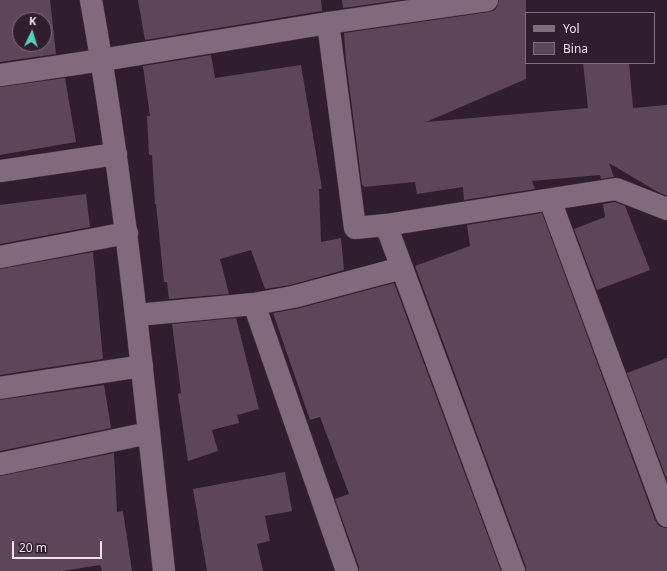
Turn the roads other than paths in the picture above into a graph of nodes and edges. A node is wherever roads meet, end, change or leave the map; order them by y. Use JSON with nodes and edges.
{"nodes":[{"id":1,"x":91,"y":0,"type":"edge"},
{"id":2,"x":487,"y":0,"type":"edge"},
{"id":3,"x":328,"y":23,"type":"junction"},
{"id":4,"x":102,"y":60,"type":"junction"},
{"id":5,"x":0,"y":74,"type":"edge"},
{"id":6,"x":116,"y":154,"type":"junction"},
{"id":7,"x":0,"y":171,"type":"edge"},
{"id":8,"x":550,"y":200,"type":"junction"},
{"id":9,"x":667,"y":209,"type":"edge"},
{"id":10,"x":386,"y":225,"type":"junction"},
{"id":11,"x":127,"y":233,"type":"junction"},
{"id":12,"x":0,"y":257,"type":"edge"},
{"id":13,"x":402,"y":268,"type":"junction"},
{"id":14,"x":254,"y":304,"type":"junction"},
{"id":15,"x":137,"y":315,"type":"junction"},
{"id":16,"x":142,"y":366,"type":"junction"},
{"id":17,"x":0,"y":388,"type":"edge"},
{"id":18,"x":149,"y":433,"type":"junction"},
{"id":19,"x":0,"y":464,"type":"edge"},
{"id":20,"x":667,"y":516,"type":"edge"},
{"id":21,"x":164,"y":571,"type":"edge"},
{"id":22,"x":347,"y":571,"type":"edge"},
{"id":23,"x":514,"y":571,"type":"edge"}],
"edges":[{"from":1,"to":4,"type":"street"},
{"from":2,"to":3,"type":"street"},
{"from":3,"to":4,"type":"street"},
{"from":3,"to":10,"type":"street"},
{"from":4,"to":5,"type":"street"},
{"from":4,"to":6,"type":"street"},
{"from":6,"to":7,"type":"street"},
{"from":6,"to":11,"type":"street"},
{"from":8,"to":9,"type":"street"},
{"from":8,"to":10,"type":"street"},
{"from":8,"to":20,"type":"street"},
{"from":10,"to":13,"type":"street"},
{"from":11,"to":12,"type":"street"},
{"from":11,"to":15,"type":"street"},
{"from":13,"to":14,"type":"street"},
{"from":13,"to":23,"type":"street"},
{"from":14,"to":15,"type":"street"},
{"from":14,"to":22,"type":"street"},
{"from":15,"to":16,"type":"street"},
{"from":16,"to":17,"type":"street"},
{"from":16,"to":18,"type":"street"},
{"from":18,"to":19,"type":"street"},
{"from":18,"to":21,"type":"street"}]}
